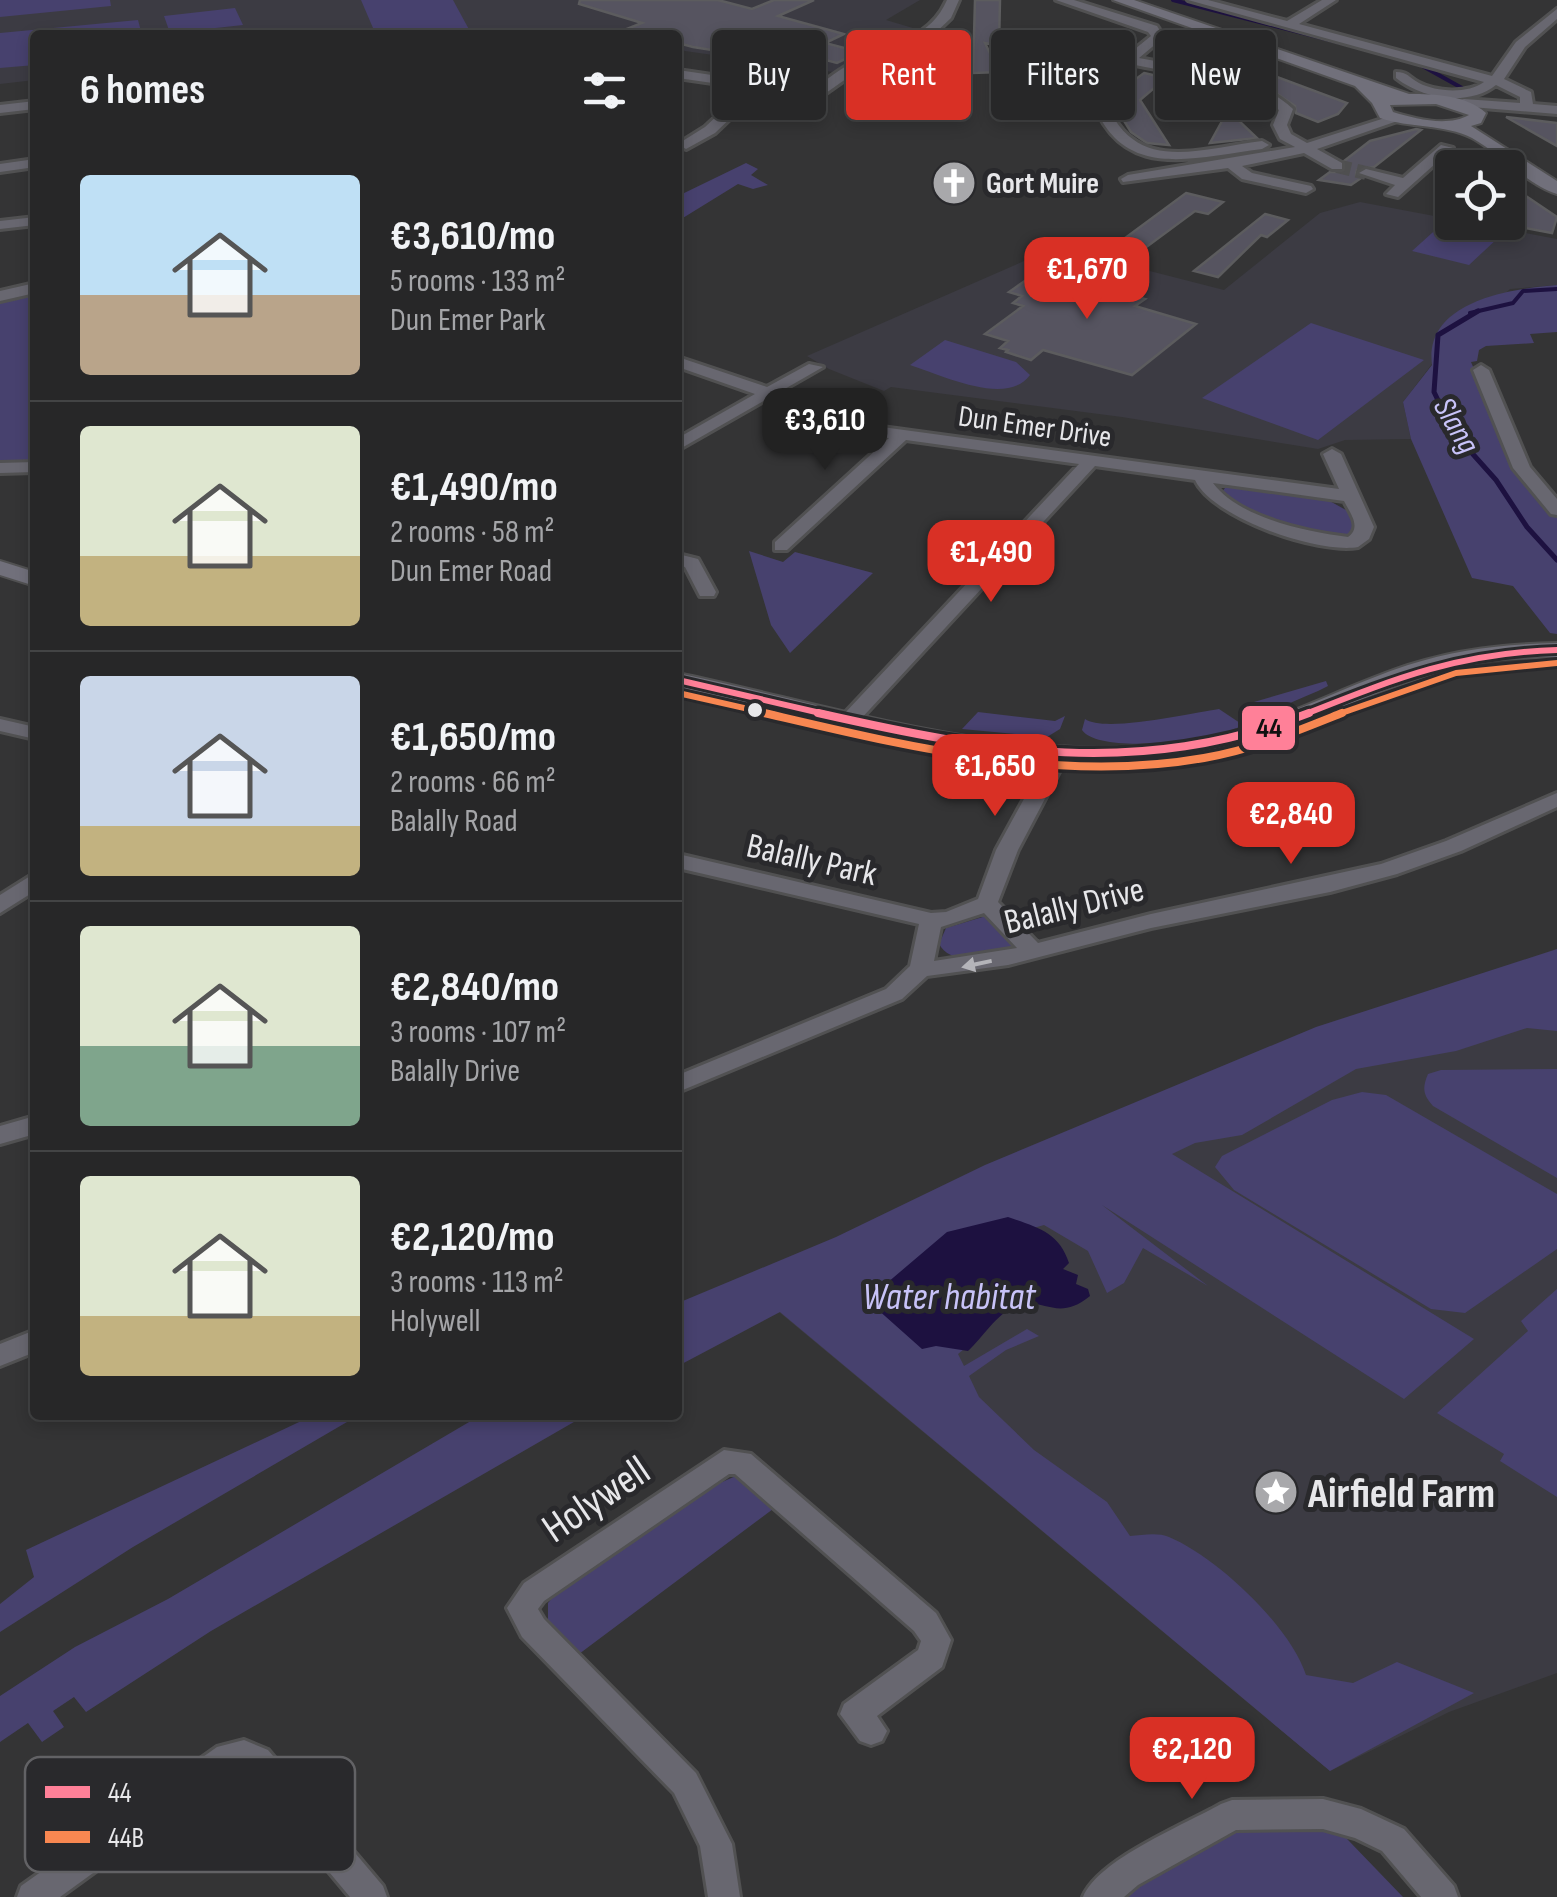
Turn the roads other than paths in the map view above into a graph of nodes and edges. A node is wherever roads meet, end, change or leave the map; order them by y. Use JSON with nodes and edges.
{"nodes":[{"id":1,"x":953,"y":0,"type":"edge"},
{"id":2,"x":1062,"y":0,"type":"edge"},
{"id":3,"x":1120,"y":0,"type":"edge"},
{"id":4,"x":1330,"y":0,"type":"edge"},
{"id":5,"x":1204,"y":3,"type":"edge"},
{"id":6,"x":1557,"y":13,"type":"edge"},
{"id":7,"x":1289,"y":25,"type":"junction"},
{"id":8,"x":1135,"y":55,"type":"edge"},
{"id":9,"x":1364,"y":56,"type":"dead end"},
{"id":10,"x":1135,"y":62,"type":"edge"},
{"id":11,"x":682,"y":75,"type":"edge"},
{"id":12,"x":1400,"y":75,"type":"dead end"},
{"id":13,"x":1344,"y":77,"type":"junction"},
{"id":14,"x":712,"y":79,"type":"edge"},
{"id":15,"x":1495,"y":80,"type":"junction"},
{"id":16,"x":826,"y":84,"type":"edge"},
{"id":17,"x":1408,"y":98,"type":"junction"},
{"id":18,"x":1527,"y":102,"type":"junction"},
{"id":19,"x":1455,"y":103,"type":"junction"},
{"id":20,"x":1383,"y":105,"type":"junction"},
{"id":21,"x":30,"y":106,"type":"edge"},
{"id":22,"x":0,"y":109,"type":"edge"},
{"id":23,"x":1557,"y":110,"type":"edge"},
{"id":24,"x":1477,"y":116,"type":"junction"},
{"id":25,"x":1396,"y":118,"type":"junction"},
{"id":26,"x":721,"y":120,"type":"edge"},
{"id":27,"x":1111,"y":120,"type":"edge"},
{"id":28,"x":1452,"y":125,"type":"junction"},
{"id":29,"x":686,"y":145,"type":"dead end"},
{"id":30,"x":1262,"y":145,"type":"dead end"},
{"id":31,"x":1446,"y":148,"type":"dead end"},
{"id":32,"x":1308,"y":149,"type":"junction"},
{"id":33,"x":30,"y":164,"type":"edge"},
{"id":34,"x":1233,"y":166,"type":"junction"},
{"id":35,"x":1337,"y":166,"type":"tunnel mouth"},
{"id":36,"x":0,"y":168,"type":"edge"},
{"id":37,"x":1366,"y":174,"type":"tunnel mouth"},
{"id":38,"x":1557,"y":176,"type":"edge"},
{"id":39,"x":1128,"y":179,"type":"dead end"},
{"id":40,"x":1406,"y":183,"type":"junction"},
{"id":41,"x":1306,"y":189,"type":"dead end"},
{"id":42,"x":1557,"y":189,"type":"edge"},
{"id":43,"x":1393,"y":194,"type":"dead end"},
{"id":44,"x":30,"y":222,"type":"edge"},
{"id":45,"x":0,"y":225,"type":"edge"},
{"id":46,"x":30,"y":289,"type":"edge"},
{"id":47,"x":0,"y":296,"type":"edge"},
{"id":48,"x":682,"y":363,"type":"edge"},
{"id":49,"x":815,"y":367,"type":"dead end"},
{"id":50,"x":1481,"y":370,"type":"dead end"},
{"id":51,"x":768,"y":393,"type":"junction"},
{"id":52,"x":860,"y":429,"type":"dead end"},
{"id":53,"x":902,"y":435,"type":"junction"},
{"id":54,"x":682,"y":443,"type":"edge"},
{"id":55,"x":1332,"y":454,"type":"dead end"},
{"id":56,"x":1090,"y":462,"type":"junction"},
{"id":57,"x":30,"y":467,"type":"edge"},
{"id":58,"x":0,"y":468,"type":"edge"},
{"id":59,"x":1202,"y":477,"type":"junction"},
{"id":60,"x":1349,"y":496,"type":"junction"},
{"id":61,"x":1557,"y":510,"type":"edge"},
{"id":62,"x":780,"y":546,"type":"dead end"},
{"id":63,"x":682,"y":560,"type":"edge"},
{"id":64,"x":0,"y":568,"type":"edge"},
{"id":65,"x":30,"y":577,"type":"edge"},
{"id":66,"x":707,"y":592,"type":"dead end"},
{"id":67,"x":1557,"y":650,"type":"edge"},
{"id":68,"x":682,"y":681,"type":"edge"},
{"id":69,"x":851,"y":718,"type":"junction"},
{"id":70,"x":0,"y":725,"type":"edge"},
{"id":71,"x":30,"y":733,"type":"edge"},
{"id":72,"x":1059,"y":753,"type":"junction"},
{"id":73,"x":1557,"y":800,"type":"edge"},
{"id":74,"x":682,"y":861,"type":"edge"},
{"id":75,"x":30,"y":884,"type":"edge"},
{"id":76,"x":987,"y":903,"type":"junction"},
{"id":77,"x":0,"y":906,"type":"edge"},
{"id":78,"x":931,"y":920,"type":"junction"},
{"id":79,"x":1032,"y":951,"type":"junction"},
{"id":80,"x":921,"y":969,"type":"junction"},
{"id":81,"x":682,"y":1082,"type":"edge"},
{"id":82,"x":30,"y":1127,"type":"edge"},
{"id":83,"x":0,"y":1136,"type":"edge"},
{"id":84,"x":30,"y":1343,"type":"edge"},
{"id":85,"x":0,"y":1355,"type":"edge"},
{"id":86,"x":872,"y":1731,"type":"dead end"},
{"id":87,"x":68,"y":1872,"type":"edge"},
{"id":88,"x":350,"y":1872,"type":"edge"},
{"id":89,"x":33,"y":1897,"type":"edge"},
{"id":90,"x":371,"y":1897,"type":"edge"},
{"id":91,"x":724,"y":1897,"type":"edge"},
{"id":92,"x":1099,"y":1897,"type":"edge"},
{"id":93,"x":1442,"y":1897,"type":"edge"}],
"edges":[{"from":1,"to":16,"type":"street"},
{"from":2,"to":8,"type":"street"},
{"from":3,"to":13,"type":"main road"},
{"from":4,"to":7,"type":"street"},
{"from":5,"to":7,"type":"street"},
{"from":5,"to":9,"type":"street"},
{"from":6,"to":15,"type":"street"},
{"from":7,"to":15,"type":"street"},
{"from":10,"to":32,"type":"street"},
{"from":11,"to":14,"type":"street"},
{"from":12,"to":15,"type":"street"},
{"from":13,"to":17,"type":"main road"},
{"from":13,"to":20,"type":"main road"},
{"from":15,"to":18,"type":"street"},
{"from":17,"to":19,"type":"main road"},
{"from":17,"to":20,"type":"main road"},
{"from":18,"to":19,"type":"street"},
{"from":18,"to":23,"type":"street"},
{"from":18,"to":24,"type":"street"},
{"from":19,"to":24,"type":"main road"},
{"from":20,"to":25,"type":"main road"},
{"from":21,"to":22,"type":"street"},
{"from":24,"to":28,"type":"main road"},
{"from":24,"to":38,"type":"main road"},
{"from":25,"to":28,"type":"main road"},
{"from":25,"to":32,"type":"street"},
{"from":26,"to":29,"type":"street"},
{"from":27,"to":30,"type":"street"},
{"from":28,"to":42,"type":"main road"},
{"from":31,"to":40,"type":"street"},
{"from":32,"to":34,"type":"street"},
{"from":32,"to":35,"type":"street"},
{"from":33,"to":36,"type":"street"},
{"from":34,"to":39,"type":"street"},
{"from":34,"to":41,"type":"street"},
{"from":37,"to":40,"type":"street"},
{"from":40,"to":43,"type":"street"},
{"from":44,"to":45,"type":"street"},
{"from":46,"to":47,"type":"street"},
{"from":48,"to":51,"type":"street"},
{"from":49,"to":51,"type":"street"},
{"from":50,"to":61,"type":"street"},
{"from":51,"to":54,"type":"street"},
{"from":52,"to":53,"type":"street","name":"Dun Emer Drive"},
{"from":53,"to":56,"type":"street","name":"Dun Emer Drive"},
{"from":53,"to":62,"type":"street"},
{"from":55,"to":60,"type":"street"},
{"from":56,"to":59,"type":"street","name":"Dun Emer Drive"},
{"from":56,"to":69,"type":"street"},
{"from":57,"to":58,"type":"street"},
{"from":59,"to":60,"type":"street","name":"Dun Emer Drive"},
{"from":59,"to":60,"type":"street"},
{"from":63,"to":66,"type":"street"},
{"from":64,"to":65,"type":"main road"},
{"from":67,"to":72,"type":"main road"},
{"from":68,"to":69,"type":"main road"},
{"from":69,"to":72,"type":"main road"},
{"from":70,"to":71,"type":"street"},
{"from":72,"to":76,"type":"street"},
{"from":73,"to":79,"type":"street","name":"Balally Drive"},
{"from":74,"to":78,"type":"street","name":"Balally Park"},
{"from":75,"to":77,"type":"street"},
{"from":76,"to":78,"type":"street"},
{"from":76,"to":79,"type":"street"},
{"from":78,"to":80,"type":"street"},
{"from":79,"to":80,"type":"street","name":"Balally Drive","one_way":true},
{"from":80,"to":81,"type":"street"},
{"from":82,"to":83,"type":"street"},
{"from":84,"to":85,"type":"street"},
{"from":86,"to":91,"type":"street","name":"Holywell"},
{"from":87,"to":89,"type":"street"},
{"from":88,"to":90,"type":"street"},
{"from":92,"to":93,"type":"street"}]}
